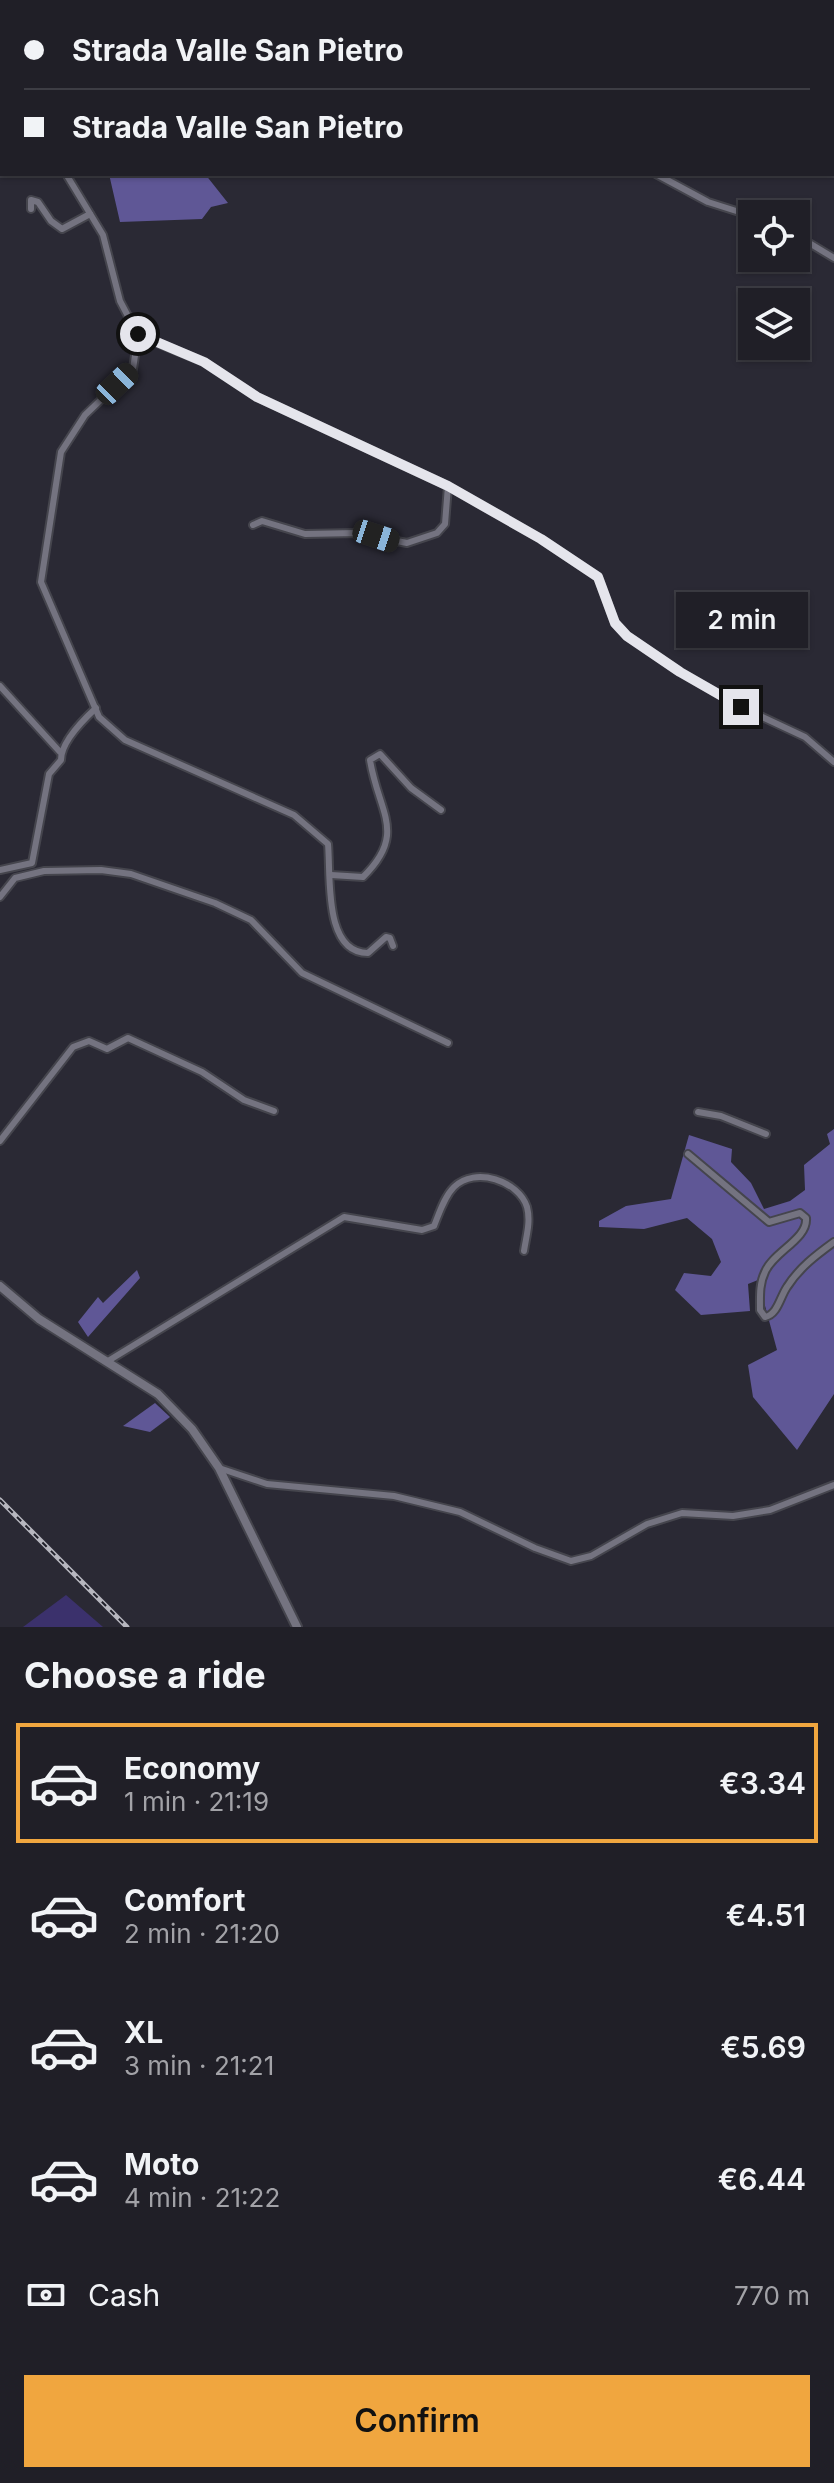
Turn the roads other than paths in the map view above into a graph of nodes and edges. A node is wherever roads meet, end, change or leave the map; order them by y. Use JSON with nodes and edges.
{"nodes":[{"id":1,"x":67,"y":176,"type":"edge"},
{"id":2,"x":660,"y":176,"type":"edge"},
{"id":3,"x":31,"y":209,"type":"dead end"},
{"id":4,"x":738,"y":212,"type":"edge"},
{"id":5,"x":90,"y":214,"type":"junction"},
{"id":6,"x":810,"y":243,"type":"edge"},
{"id":7,"x":834,"y":258,"type":"edge"},
{"id":8,"x":138,"y":335,"type":"junction"},
{"id":9,"x":448,"y":486,"type":"junction"},
{"id":10,"x":253,"y":525,"type":"dead end"},
{"id":11,"x":0,"y":686,"type":"edge"},
{"id":12,"x":96,"y":708,"type":"junction"},
{"id":13,"x":60,"y":752,"type":"junction"},
{"id":14,"x":834,"y":762,"type":"edge"},
{"id":15,"x":441,"y":810,"type":"dead end"},
{"id":16,"x":33,"y":860,"type":"junction"},
{"id":17,"x":0,"y":870,"type":"edge"},
{"id":18,"x":42,"y":872,"type":"junction"},
{"id":19,"x":331,"y":875,"type":"junction"},
{"id":20,"x":0,"y":897,"type":"edge"},
{"id":21,"x":393,"y":946,"type":"dead end"},
{"id":22,"x":448,"y":1043,"type":"dead end"},
{"id":23,"x":274,"y":1111,"type":"dead end"},
{"id":24,"x":698,"y":1112,"type":"dead end"},
{"id":25,"x":766,"y":1134,"type":"dead end"},
{"id":26,"x":0,"y":1141,"type":"edge"},
{"id":27,"x":688,"y":1154,"type":"dead end"},
{"id":28,"x":834,"y":1242,"type":"edge"},
{"id":29,"x":524,"y":1251,"type":"dead end"},
{"id":30,"x":0,"y":1286,"type":"edge"},
{"id":31,"x":108,"y":1361,"type":"junction"},
{"id":32,"x":219,"y":1468,"type":"junction"},
{"id":33,"x":834,"y":1485,"type":"edge"},
{"id":34,"x":297,"y":1627,"type":"edge"}],
"edges":[{"from":1,"to":5,"type":"street"},
{"from":2,"to":4,"type":"street"},
{"from":3,"to":5,"type":"street"},
{"from":5,"to":8,"type":"street"},
{"from":6,"to":7,"type":"street"},
{"from":8,"to":9,"type":"street"},
{"from":8,"to":12,"type":"street"},
{"from":9,"to":10,"type":"street"},
{"from":9,"to":14,"type":"street"},
{"from":11,"to":13,"type":"street"},
{"from":12,"to":13,"type":"street"},
{"from":12,"to":19,"type":"street"},
{"from":13,"to":16,"type":"street"},
{"from":15,"to":19,"type":"street"},
{"from":16,"to":17,"type":"street"},
{"from":16,"to":18,"type":"street"},
{"from":18,"to":20,"type":"street"},
{"from":18,"to":22,"type":"street"},
{"from":19,"to":21,"type":"street"},
{"from":23,"to":26,"type":"street"},
{"from":24,"to":25,"type":"street"},
{"from":27,"to":28,"type":"street"},
{"from":29,"to":31,"type":"street"},
{"from":30,"to":31,"type":"street"},
{"from":31,"to":32,"type":"street"},
{"from":32,"to":33,"type":"street"},
{"from":32,"to":34,"type":"street"}]}
